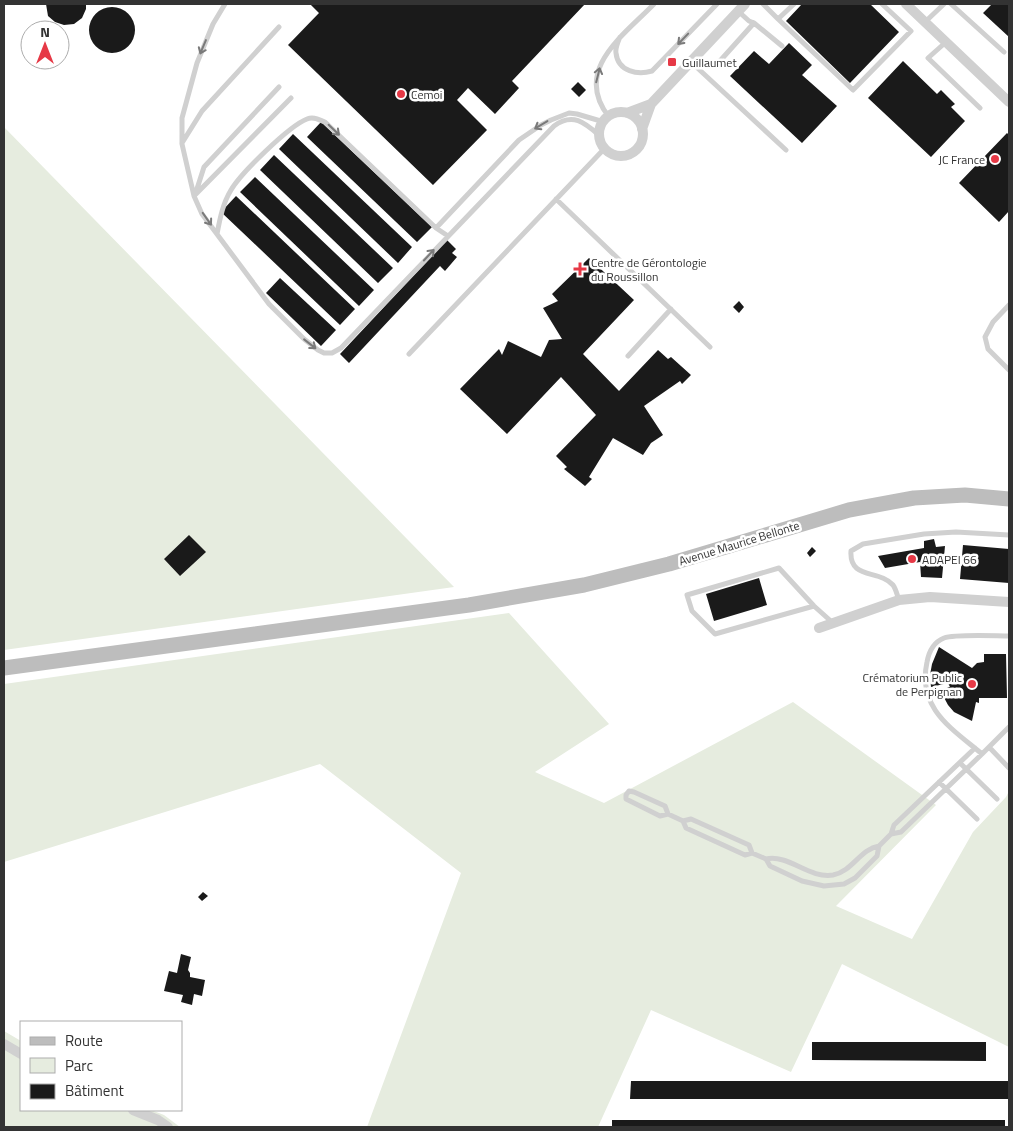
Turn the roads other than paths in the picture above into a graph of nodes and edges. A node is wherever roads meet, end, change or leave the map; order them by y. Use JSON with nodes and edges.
{"nodes":[{"id":1,"x":225,"y":4,"type":"edge"},
{"id":2,"x":654,"y":4,"type":"edge"},
{"id":3,"x":717,"y":4,"type":"edge"},
{"id":4,"x":763,"y":4,"type":"edge"},
{"id":5,"x":794,"y":4,"type":"edge"},
{"id":6,"x":882,"y":4,"type":"edge"},
{"id":7,"x":906,"y":4,"type":"edge"},
{"id":8,"x":944,"y":4,"type":"edge"},
{"id":9,"x":952,"y":4,"type":"edge"},
{"id":10,"x":741,"y":7,"type":"edge"},
{"id":11,"x":778,"y":19,"type":"junction"},
{"id":12,"x":925,"y":22,"type":"junction"},
{"id":13,"x":754,"y":23,"type":"junction"},
{"id":14,"x":279,"y":27,"type":"dead end"},
{"id":15,"x":620,"y":37,"type":"junction"},
{"id":16,"x":946,"y":42,"type":"junction"},
{"id":17,"x":782,"y":46,"type":"dead end"},
{"id":18,"x":1004,"y":52,"type":"dead end"},
{"id":19,"x":691,"y":62,"type":"junction"},
{"id":20,"x":719,"y":62,"type":"dead end"},
{"id":21,"x":279,"y":87,"type":"dead end"},
{"id":22,"x":291,"y":98,"type":"dead end"},
{"id":23,"x":1009,"y":102,"type":"edge"},
{"id":24,"x":651,"y":104,"type":"junction"},
{"id":25,"x":980,"y":108,"type":"dead end"},
{"id":26,"x":627,"y":113,"type":"junction"},
{"id":27,"x":606,"y":119,"type":"junction"},
{"id":28,"x":642,"y":129,"type":"junction"},
{"id":29,"x":600,"y":136,"type":"junction"},
{"id":30,"x":182,"y":144,"type":"junction"},
{"id":31,"x":605,"y":148,"type":"junction"},
{"id":32,"x":786,"y":150,"type":"dead end"},
{"id":33,"x":194,"y":196,"type":"junction"},
{"id":34,"x":556,"y":199,"type":"junction"},
{"id":35,"x":436,"y":228,"type":"junction"},
{"id":36,"x":217,"y":234,"type":"junction"},
{"id":37,"x":448,"y":236,"type":"junction"},
{"id":38,"x":1009,"y":306,"type":"edge"},
{"id":39,"x":671,"y":309,"type":"junction"},
{"id":40,"x":710,"y":347,"type":"dead end"},
{"id":41,"x":409,"y":354,"type":"dead end"},
{"id":42,"x":628,"y":356,"type":"dead end"},
{"id":43,"x":1009,"y":370,"type":"edge"},
{"id":44,"x":1009,"y":499,"type":"edge"},
{"id":45,"x":1009,"y":535,"type":"edge"},
{"id":46,"x":899,"y":600,"type":"junction"},
{"id":47,"x":1009,"y":602,"type":"edge"},
{"id":48,"x":814,"y":606,"type":"junction"},
{"id":49,"x":833,"y":623,"type":"junction"},
{"id":50,"x":819,"y":628,"type":"dead end"},
{"id":51,"x":1009,"y":636,"type":"edge"},
{"id":52,"x":4,"y":668,"type":"edge"},
{"id":53,"x":1009,"y":727,"type":"edge"},
{"id":54,"x":989,"y":747,"type":"junction"},
{"id":55,"x":975,"y":748,"type":"junction"},
{"id":56,"x":982,"y":754,"type":"junction"},
{"id":57,"x":960,"y":763,"type":"junction"},
{"id":58,"x":1009,"y":768,"type":"edge"},
{"id":59,"x":967,"y":769,"type":"junction"},
{"id":60,"x":940,"y":782,"type":"junction"},
{"id":61,"x":947,"y":788,"type":"junction"},
{"id":62,"x":997,"y":799,"type":"dead end"},
{"id":63,"x":668,"y":814,"type":"junction"},
{"id":64,"x":977,"y":820,"type":"dead end"},
{"id":65,"x":683,"y":821,"type":"junction"},
{"id":66,"x":891,"y":834,"type":"junction"},
{"id":67,"x":879,"y":846,"type":"junction"},
{"id":68,"x":752,"y":853,"type":"junction"},
{"id":69,"x":766,"y":859,"type":"junction"},
{"id":70,"x":4,"y":1044,"type":"edge"},
{"id":71,"x":20,"y":1053,"type":"edge"},
{"id":72,"x":136,"y":1111,"type":"edge"},
{"id":73,"x":168,"y":1127,"type":"edge"}],
"edges":[{"from":1,"to":30,"type":"lane","one_way":true},
{"from":2,"to":15,"type":"lane"},
{"from":3,"to":15,"type":"lane","one_way":true},
{"from":4,"to":11,"type":"lane"},
{"from":5,"to":11,"type":"lane"},
{"from":6,"to":11,"type":"lane"},
{"from":7,"to":12,"type":"street"},
{"from":8,"to":12,"type":"lane"},
{"from":9,"to":18,"type":"lane"},
{"from":10,"to":13,"type":"lane"},
{"from":10,"to":19,"type":"street"},
{"from":12,"to":16,"type":"street"},
{"from":13,"to":17,"type":"lane"},
{"from":13,"to":20,"type":"lane"},
{"from":14,"to":30,"type":"lane"},
{"from":27,"to":15,"type":"lane","one_way":true},
{"from":16,"to":23,"type":"street"},
{"from":16,"to":25,"type":"lane"},
{"from":19,"to":24,"type":"street"},
{"from":19,"to":32,"type":"lane"},
{"from":21,"to":33,"type":"lane"},
{"from":22,"to":33,"type":"lane"},
{"from":24,"to":26,"type":"street"},
{"from":24,"to":28,"type":"street"},
{"from":26,"to":27,"type":"street"},
{"from":26,"to":28,"type":"street"},
{"from":27,"to":29,"type":"street"},
{"from":27,"to":35,"type":"lane","one_way":true},
{"from":28,"to":31,"type":"street"},
{"from":29,"to":31,"type":"street"},
{"from":29,"to":37,"type":"lane"},
{"from":30,"to":33,"type":"lane"},
{"from":31,"to":34,"type":"lane"},
{"from":33,"to":36,"type":"lane","one_way":true},
{"from":34,"to":39,"type":"lane"},
{"from":34,"to":41,"type":"lane"},
{"from":36,"to":35,"type":"lane","one_way":true},
{"from":35,"to":37,"type":"lane"},
{"from":36,"to":37,"type":"lane","one_way":true},
{"from":38,"to":43,"type":"lane"},
{"from":39,"to":40,"type":"lane"},
{"from":39,"to":42,"type":"lane"},
{"from":44,"to":52,"type":"main road","name":"Avenue Maurice Bellonte"},
{"from":45,"to":46,"type":"lane"},
{"from":46,"to":47,"type":"street"},
{"from":46,"to":49,"type":"street"},
{"from":48,"to":48,"type":"lane"},
{"from":48,"to":49,"type":"lane"},
{"from":49,"to":50,"type":"street"},
{"from":51,"to":55,"type":"lane"},
{"from":53,"to":54,"type":"lane"},
{"from":54,"to":56,"type":"lane"},
{"from":54,"to":58,"type":"lane"},
{"from":55,"to":56,"type":"lane"},
{"from":55,"to":57,"type":"lane"},
{"from":56,"to":59,"type":"lane"},
{"from":57,"to":59,"type":"lane"},
{"from":57,"to":60,"type":"lane"},
{"from":59,"to":61,"type":"lane"},
{"from":59,"to":62,"type":"lane"},
{"from":60,"to":61,"type":"lane"},
{"from":60,"to":66,"type":"lane"},
{"from":61,"to":64,"type":"lane"},
{"from":61,"to":66,"type":"lane"},
{"from":63,"to":63,"type":"lane"},
{"from":63,"to":65,"type":"lane"},
{"from":65,"to":68,"type":"lane"},
{"from":65,"to":68,"type":"lane"},
{"from":66,"to":67,"type":"lane"},
{"from":67,"to":69,"type":"lane"},
{"from":67,"to":69,"type":"lane"},
{"from":68,"to":69,"type":"lane"},
{"from":70,"to":71,"type":"street"},
{"from":72,"to":73,"type":"street"}]}
